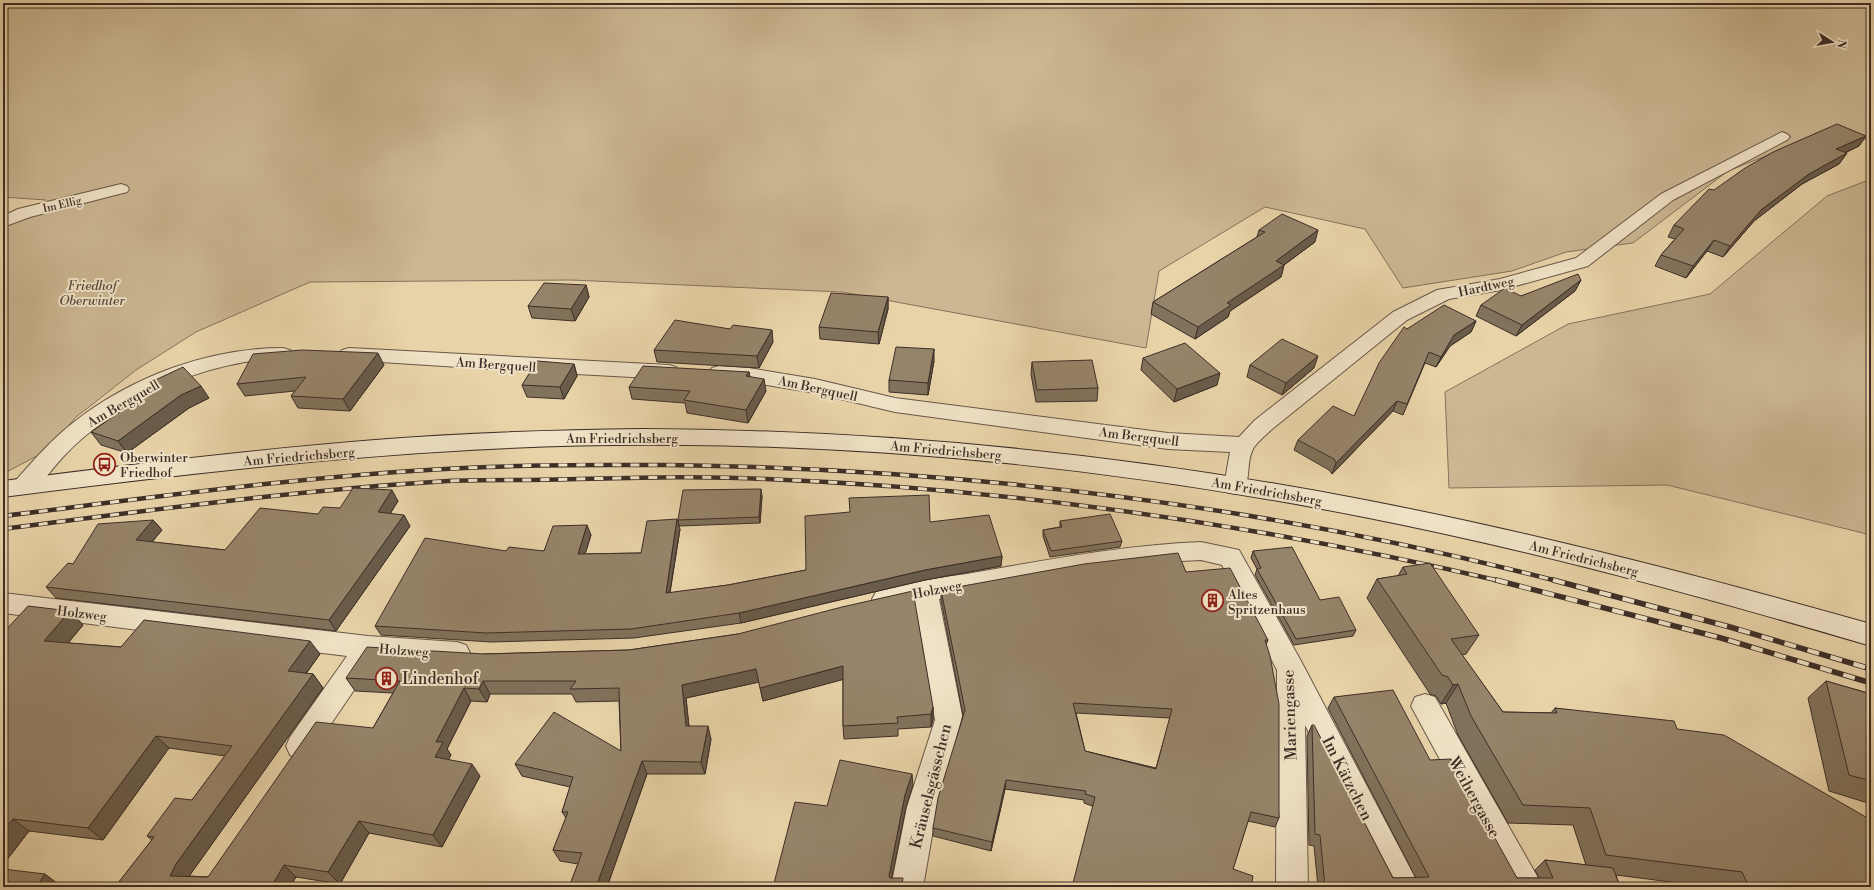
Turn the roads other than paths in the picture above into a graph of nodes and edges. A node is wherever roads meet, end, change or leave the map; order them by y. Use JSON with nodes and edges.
{"nodes":[{"id":1,"x":1782,"y":137,"type":"dead end"},
{"id":2,"x":121,"y":189,"type":"dead end"},
{"id":3,"x":3,"y":222,"type":"edge"},
{"id":4,"x":304,"y":354,"type":"edge"},
{"id":5,"x":326,"y":354,"type":"edge"},
{"id":6,"x":1244,"y":445,"type":"junction"},
{"id":7,"x":1235,"y":486,"type":"junction"},
{"id":8,"x":14,"y":487,"type":"edge"},
{"id":9,"x":1230,"y":557,"type":"joint"},
{"id":10,"x":925,"y":591,"type":"junction"},
{"id":11,"x":3,"y":603,"type":"edge"},
{"id":12,"x":866,"y":604,"type":"edge"},
{"id":13,"x":1871,"y":635,"type":"edge"},
{"id":14,"x":368,"y":647,"type":"junction"},
{"id":15,"x":483,"y":654,"type":"edge"},
{"id":16,"x":1291,"y":669,"type":"junction"},
{"id":17,"x":1425,"y":706,"type":"dead end"},
{"id":18,"x":287,"y":764,"type":"edge"},
{"id":19,"x":907,"y":887,"type":"edge"},
{"id":20,"x":1292,"y":887,"type":"edge"},
{"id":21,"x":1404,"y":887,"type":"edge"},
{"id":22,"x":1526,"y":887,"type":"edge"}],
"edges":[{"from":1,"to":6,"type":"street","name":"Hardtweg"},
{"from":2,"to":3,"type":"street","name":"Im Ellig"},
{"from":4,"to":8,"type":"street","name":"Am Bergquell"},
{"from":5,"to":6,"type":"street","name":"Am Bergquell"},
{"from":6,"to":7,"type":"street","name":"Hardtweg"},
{"from":7,"to":8,"type":"street","name":"Am Friedrichsberg"},
{"from":7,"to":13,"type":"street","name":"Am Friedrichsberg"},
{"from":9,"to":10,"type":"street","name":"Holzweg"},
{"from":9,"to":16,"type":"street","name":"Mariengasse"},
{"from":10,"to":12,"type":"street","name":"Holzweg"},
{"from":10,"to":19,"type":"street","name":"Kräuselsgässchen"},
{"from":11,"to":14,"type":"street","name":"Holzweg"},
{"from":14,"to":15,"type":"street","name":"Holzweg"},
{"from":14,"to":18,"type":"street"},
{"from":16,"to":20,"type":"street","name":"Mariengasse"},
{"from":16,"to":21,"type":"street","name":"Im Kätzchen"},
{"from":17,"to":22,"type":"street","name":"Weihergasse"}]}
